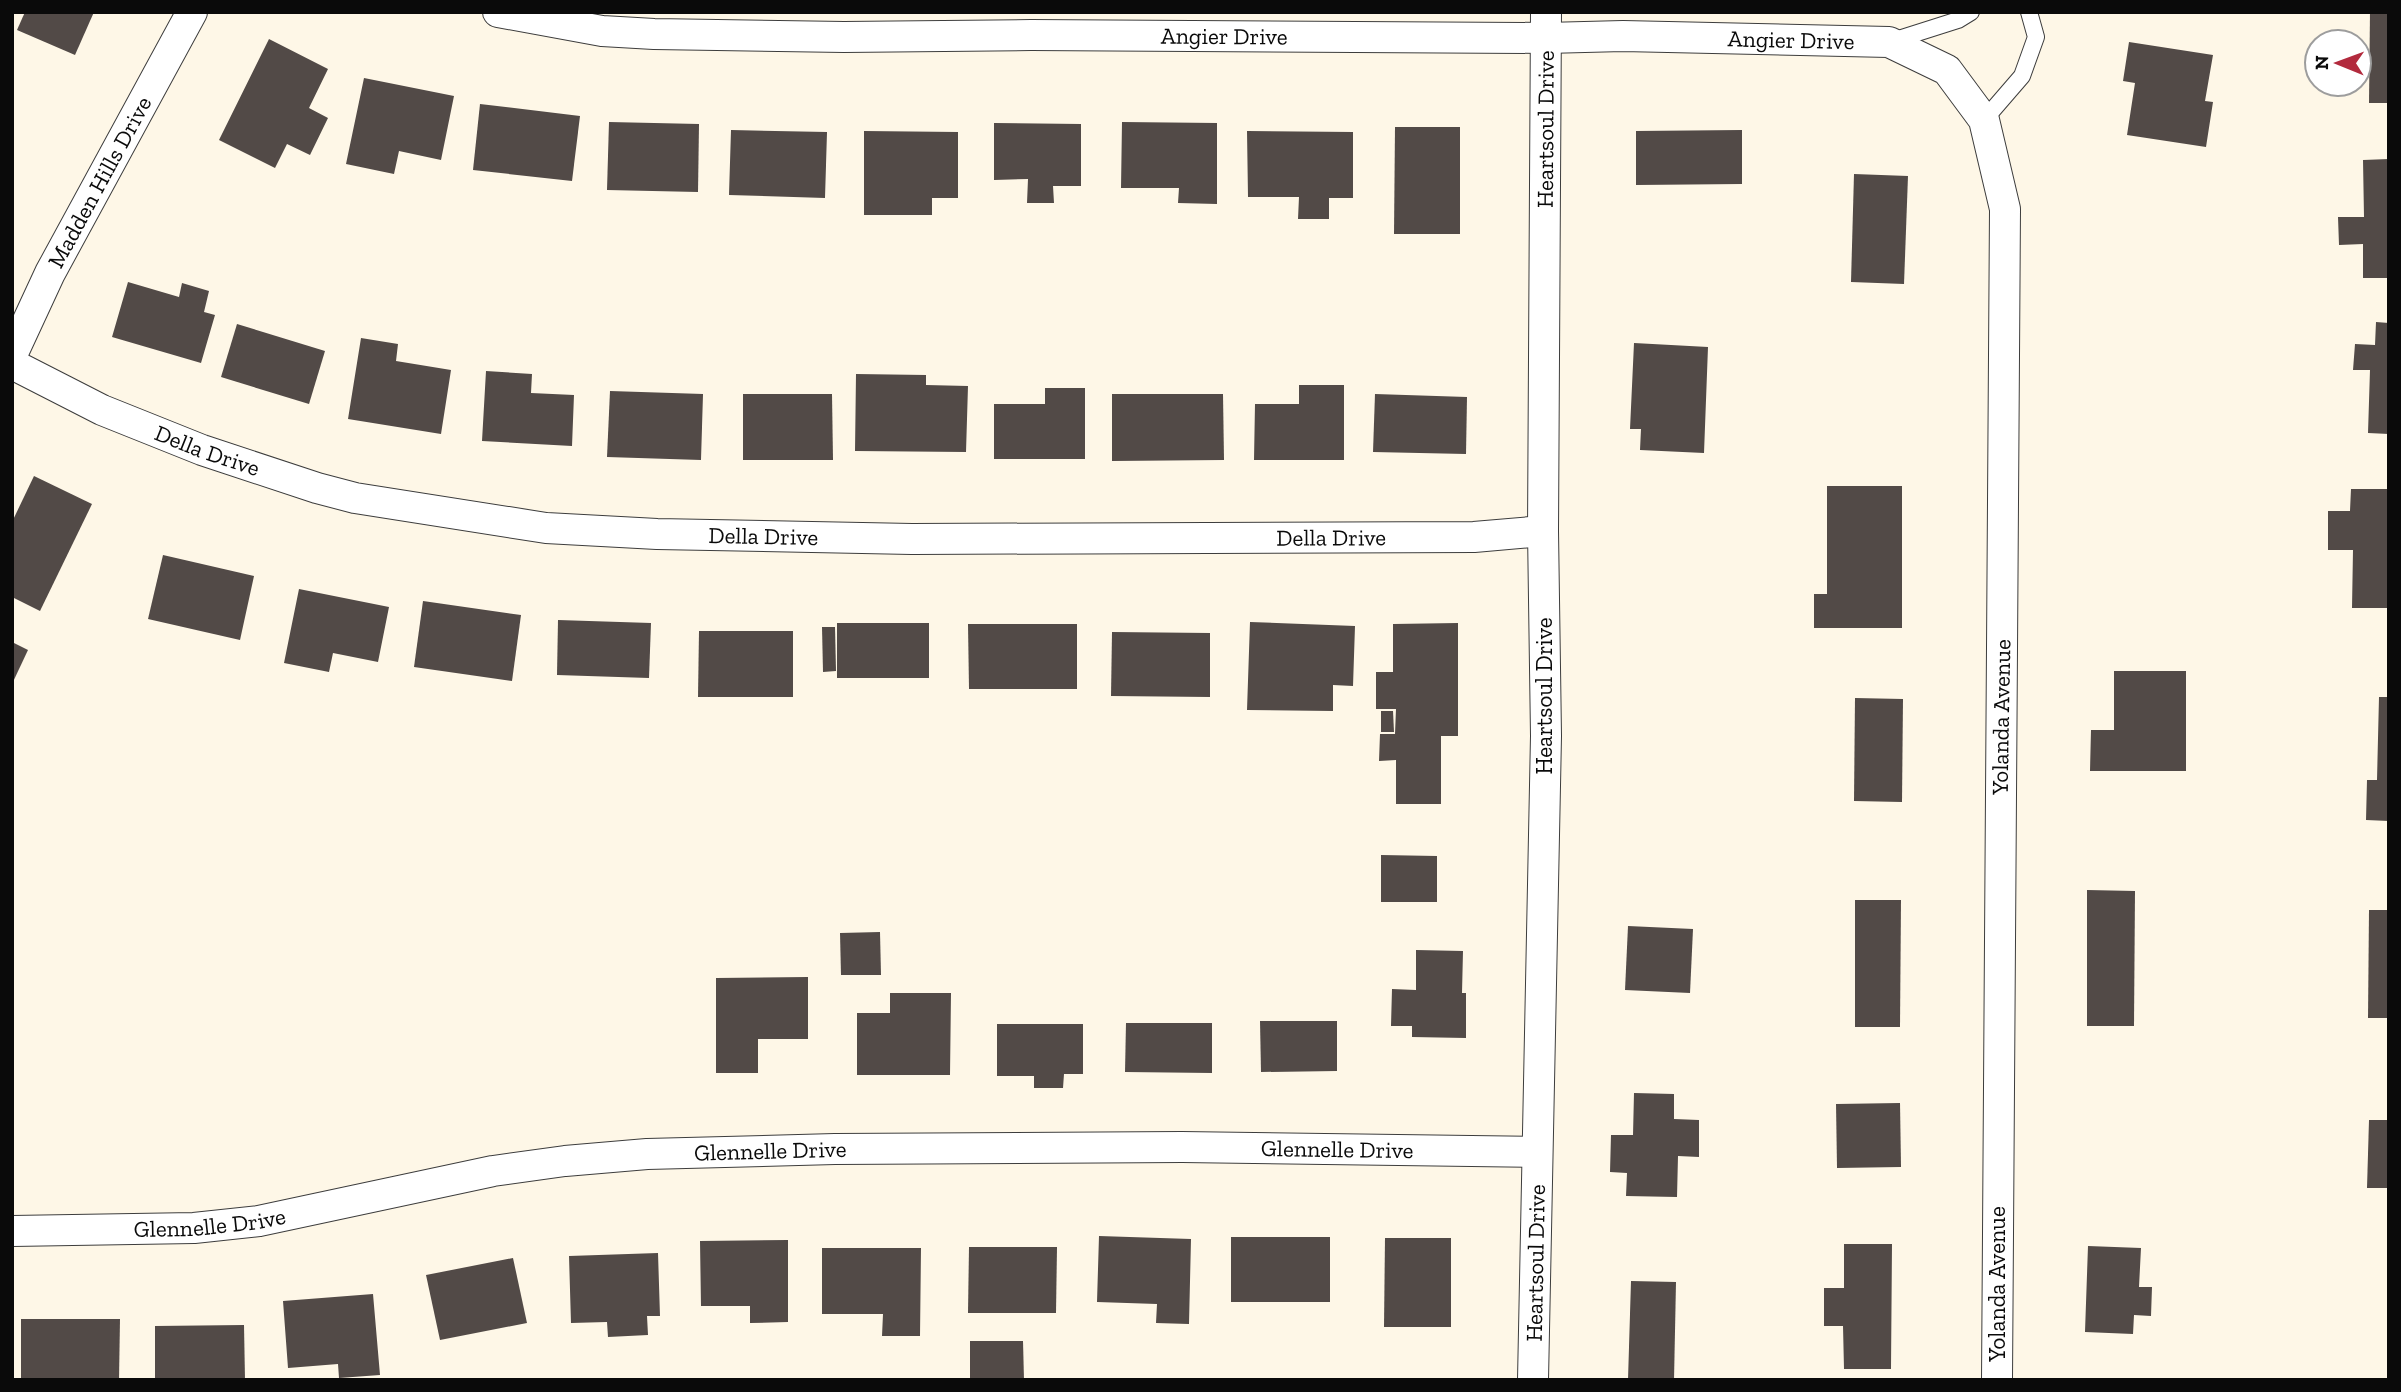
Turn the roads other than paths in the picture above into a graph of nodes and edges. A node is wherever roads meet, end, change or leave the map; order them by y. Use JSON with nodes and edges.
{"nodes":[{"id":1,"x":192,"y":12,"type":"edge"},
{"id":2,"x":498,"y":12,"type":"edge"},
{"id":3,"x":1972,"y":12,"type":"edge"},
{"id":4,"x":2029,"y":12,"type":"edge"},
{"id":5,"x":1546,"y":25,"type":"edge"},
{"id":6,"x":1889,"y":42,"type":"junction"},
{"id":7,"x":1947,"y":70,"type":"joint"},
{"id":8,"x":1984,"y":120,"type":"junction"},
{"id":9,"x":12,"y":355,"type":"edge"},
{"id":10,"x":12,"y":364,"type":"edge"},
{"id":11,"x":1543,"y":531,"type":"junction"},
{"id":12,"x":1536,"y":1152,"type":"junction"},
{"id":13,"x":12,"y":1231,"type":"edge"},
{"id":14,"x":1533,"y":1380,"type":"edge"},
{"id":15,"x":1997,"y":1380,"type":"edge"}],
"edges":[{"from":1,"to":9,"type":"street","name":"Madden Hills Drive"},
{"from":2,"to":5,"type":"street","name":"Angier Drive"},
{"from":3,"to":6,"type":"lane"},
{"from":4,"to":8,"type":"lane"},
{"from":5,"to":6,"type":"street","name":"Angier Drive"},
{"from":5,"to":11,"type":"street","name":"Heartsoul Drive"},
{"from":6,"to":7,"type":"street","name":"Angier Drive"},
{"from":7,"to":8,"type":"street","name":"Yolanda Avenue"},
{"from":8,"to":15,"type":"street","name":"Yolanda Avenue"},
{"from":10,"to":11,"type":"street","name":"Della Drive"},
{"from":11,"to":12,"type":"street","name":"Heartsoul Drive"},
{"from":12,"to":13,"type":"street","name":"Glennelle Drive"},
{"from":12,"to":14,"type":"street","name":"Heartsoul Drive"}]}
